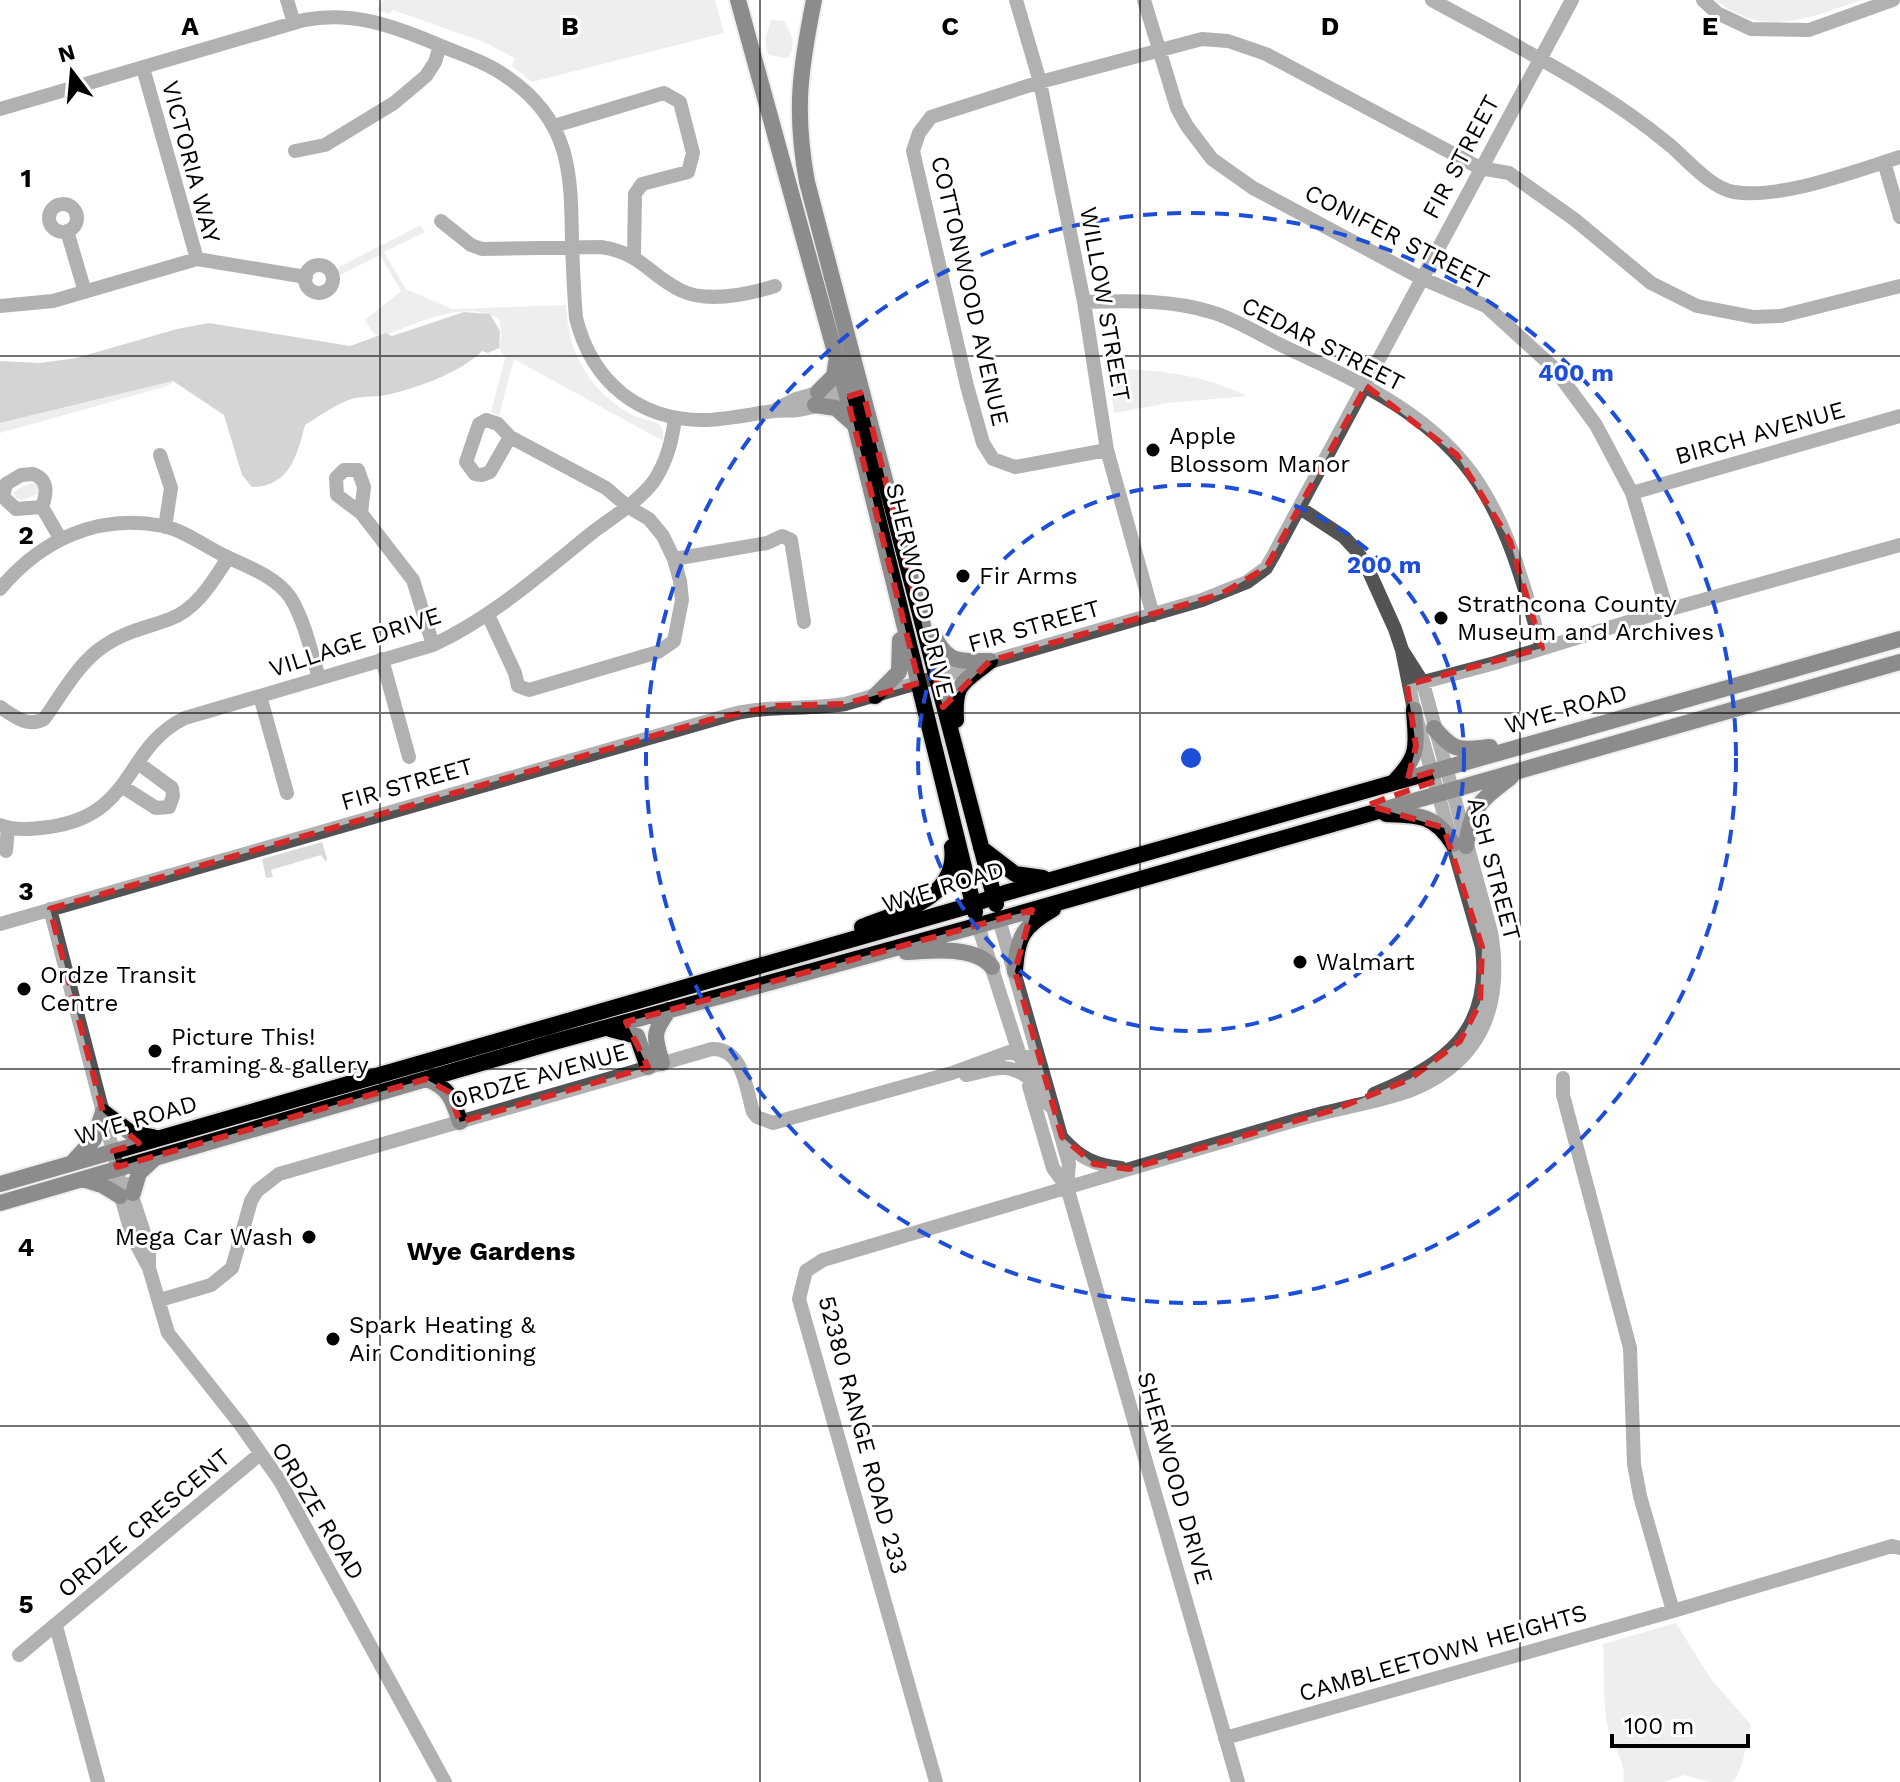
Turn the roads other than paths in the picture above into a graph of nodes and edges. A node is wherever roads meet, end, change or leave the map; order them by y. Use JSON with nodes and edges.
{"nodes":[{"id":1,"x":287,"y":0,"type":"edge"},
{"id":2,"x":738,"y":0,"type":"edge"},
{"id":3,"x":814,"y":0,"type":"edge"},
{"id":4,"x":1016,"y":0,"type":"edge"},
{"id":5,"x":1144,"y":0,"type":"edge"},
{"id":6,"x":1432,"y":0,"type":"edge"},
{"id":7,"x":1572,"y":0,"type":"edge"},
{"id":8,"x":1703,"y":0,"type":"edge"},
{"id":9,"x":1893,"y":0,"type":"edge"},
{"id":10,"x":294,"y":23,"type":"junction"},
{"id":11,"x":440,"y":46,"type":"junction"},
{"id":12,"x":1158,"y":48,"type":"junction"},
{"id":13,"x":1539,"y":59,"type":"junction"},
{"id":14,"x":143,"y":68,"type":"junction"},
{"id":15,"x":1040,"y":82,"type":"junction"},
{"id":16,"x":0,"y":109,"type":"edge"},
{"id":17,"x":554,"y":126,"type":"junction"},
{"id":18,"x":295,"y":151,"type":"dead end"},
{"id":19,"x":1900,"y":157,"type":"edge"},
{"id":20,"x":1884,"y":162,"type":"junction"},
{"id":21,"x":1480,"y":168,"type":"junction"},
{"id":22,"x":1900,"y":217,"type":"edge"},
{"id":23,"x":441,"y":221,"type":"dead end"},
{"id":24,"x":67,"y":231,"type":"dead end"},
{"id":25,"x":572,"y":248,"type":"junction"},
{"id":26,"x":634,"y":256,"type":"junction"},
{"id":27,"x":197,"y":259,"type":"junction"},
{"id":28,"x":306,"y":277,"type":"dead end"},
{"id":29,"x":1421,"y":278,"type":"junction"},
{"id":30,"x":775,"y":286,"type":"dead end"},
{"id":31,"x":1900,"y":286,"type":"edge"},
{"id":32,"x":85,"y":292,"type":"junction"},
{"id":33,"x":1084,"y":302,"type":"junction"},
{"id":34,"x":0,"y":306,"type":"edge"},
{"id":35,"x":836,"y":357,"type":"junction"},
{"id":36,"x":1366,"y":386,"type":"junction"},
{"id":37,"x":854,"y":389,"type":"junction"},
{"id":38,"x":817,"y":399,"type":"junction"},
{"id":39,"x":1900,"y":416,"type":"edge"},
{"id":40,"x":675,"y":418,"type":"junction"},
{"id":41,"x":855,"y":425,"type":"junction"},
{"id":42,"x":510,"y":437,"type":"dead end"},
{"id":43,"x":1107,"y":450,"type":"junction"},
{"id":44,"x":160,"y":455,"type":"dead end"},
{"id":45,"x":1632,"y":493,"type":"junction"},
{"id":46,"x":627,"y":506,"type":"junction"},
{"id":47,"x":42,"y":507,"type":"dead end"},
{"id":48,"x":1300,"y":508,"type":"junction"},
{"id":49,"x":361,"y":513,"type":"dead end"},
{"id":50,"x":165,"y":527,"type":"junction"},
{"id":51,"x":60,"y":538,"type":"junction"},
{"id":52,"x":1900,"y":545,"type":"edge"},
{"id":53,"x":228,"y":558,"type":"junction"},
{"id":54,"x":674,"y":559,"type":"junction"},
{"id":55,"x":893,"y":583,"type":"junction"},
{"id":56,"x":0,"y":589,"type":"edge"},
{"id":57,"x":919,"y":603,"type":"junction"},
{"id":58,"x":1667,"y":610,"type":"junction"},
{"id":59,"x":488,"y":615,"type":"junction"},
{"id":60,"x":1153,"y":615,"type":"junction"},
{"id":61,"x":804,"y":622,"type":"dead end"},
{"id":62,"x":1900,"y":639,"type":"edge"},
{"id":63,"x":433,"y":645,"type":"junction"},
{"id":64,"x":1542,"y":648,"type":"junction"},
{"id":65,"x":382,"y":659,"type":"junction"},
{"id":66,"x":990,"y":661,"type":"junction"},
{"id":67,"x":1900,"y":662,"type":"edge"},
{"id":68,"x":936,"y":677,"type":"junction"},
{"id":69,"x":319,"y":678,"type":"junction"},
{"id":70,"x":918,"y":683,"type":"junction"},
{"id":71,"x":1415,"y":684,"type":"junction"},
{"id":72,"x":260,"y":696,"type":"junction"},
{"id":73,"x":875,"y":696,"type":"junction"},
{"id":74,"x":0,"y":707,"type":"edge"},
{"id":75,"x":1414,"y":710,"type":"junction"},
{"id":76,"x":1434,"y":728,"type":"junction"},
{"id":77,"x":1528,"y":745,"type":"junction"},
{"id":78,"x":957,"y":754,"type":"junction"},
{"id":79,"x":409,"y":757,"type":"dead end"},
{"id":80,"x":138,"y":763,"type":"junction"},
{"id":81,"x":941,"y":770,"type":"junction"},
{"id":82,"x":1520,"y":770,"type":"junction"},
{"id":83,"x":1440,"y":781,"type":"junction"},
{"id":84,"x":1391,"y":785,"type":"junction"},
{"id":85,"x":123,"y":787,"type":"junction"},
{"id":86,"x":287,"y":793,"type":"dead end"},
{"id":87,"x":1372,"y":813,"type":"junction"},
{"id":88,"x":4,"y":826,"type":"edge"},
{"id":89,"x":1303,"y":834,"type":"junction"},
{"id":90,"x":1460,"y":845,"type":"junction"},
{"id":91,"x":981,"y":848,"type":"junction"},
{"id":92,"x":6,"y":851,"type":"dead end"},
{"id":93,"x":1056,"y":879,"type":"junction"},
{"id":94,"x":994,"y":896,"type":"junction"},
{"id":95,"x":1072,"y":898,"type":"junction"},
{"id":96,"x":973,"y":904,"type":"junction"},
{"id":97,"x":50,"y":909,"type":"junction"},
{"id":98,"x":999,"y":919,"type":"junction"},
{"id":99,"x":0,"y":924,"type":"edge"},
{"id":100,"x":978,"y":925,"type":"junction"},
{"id":101,"x":884,"y":952,"type":"junction"},
{"id":102,"x":789,"y":957,"type":"junction"},
{"id":103,"x":992,"y":967,"type":"junction"},
{"id":104,"x":1015,"y":971,"type":"junction"},
{"id":105,"x":669,"y":1010,"type":"junction"},
{"id":106,"x":604,"y":1028,"type":"junction"},
{"id":107,"x":1019,"y":1054,"type":"junction"},
{"id":108,"x":655,"y":1065,"type":"junction"},
{"id":109,"x":952,"y":1073,"type":"junction"},
{"id":110,"x":1026,"y":1076,"type":"junction"},
{"id":111,"x":1563,"y":1078,"type":"dead end"},
{"id":112,"x":426,"y":1079,"type":"junction"},
{"id":113,"x":1053,"y":1108,"type":"junction"},
{"id":114,"x":103,"y":1112,"type":"junction"},
{"id":115,"x":460,"y":1122,"type":"junction"},
{"id":116,"x":1062,"y":1137,"type":"junction"},
{"id":117,"x":159,"y":1138,"type":"junction"},
{"id":118,"x":159,"y":1155,"type":"junction"},
{"id":119,"x":71,"y":1163,"type":"junction"},
{"id":120,"x":116,"y":1164,"type":"junction"},
{"id":121,"x":1129,"y":1169,"type":"junction"},
{"id":122,"x":81,"y":1178,"type":"junction"},
{"id":123,"x":0,"y":1184,"type":"edge"},
{"id":124,"x":1067,"y":1187,"type":"junction"},
{"id":125,"x":126,"y":1195,"type":"junction"},
{"id":126,"x":0,"y":1203,"type":"edge"},
{"id":127,"x":160,"y":1300,"type":"junction"},
{"id":128,"x":260,"y":1454,"type":"junction"},
{"id":129,"x":1900,"y":1548,"type":"edge"},
{"id":130,"x":1673,"y":1611,"type":"junction"},
{"id":131,"x":56,"y":1626,"type":"junction"},
{"id":132,"x":19,"y":1655,"type":"dead end"},
{"id":133,"x":1225,"y":1738,"type":"junction"},
{"id":134,"x":98,"y":1782,"type":"edge"},
{"id":135,"x":445,"y":1782,"type":"edge"},
{"id":136,"x":936,"y":1782,"type":"edge"},
{"id":137,"x":1238,"y":1782,"type":"edge"}],
"edges":[{"from":1,"to":10,"type":"street"},
{"from":2,"to":35,"type":"main road","name":"SHERWOOD DRIVE"},
{"from":3,"to":37,"type":"main road","name":"SHERWOOD DRIVE"},
{"from":4,"to":15,"type":"street","name":"WILLOW STREET"},
{"from":5,"to":12,"type":"street","name":"CONIFER STREET"},
{"from":6,"to":13,"type":"street"},
{"from":7,"to":13,"type":"street","name":"FIR STREET"},
{"from":8,"to":9,"type":"street"},
{"from":10,"to":11,"type":"street"},
{"from":10,"to":14,"type":"street"},
{"from":11,"to":17,"type":"street"},
{"from":11,"to":18,"type":"street"},
{"from":12,"to":15,"type":"street","name":"COTTONWOOD AVENUE"},
{"from":12,"to":21,"type":"street","name":"COTTONWOOD AVENUE"},
{"from":12,"to":29,"type":"street","name":"CONIFER STREET"},
{"from":13,"to":20,"type":"street"},
{"from":13,"to":21,"type":"street","name":"FIR STREET"},
{"from":14,"to":16,"type":"street"},
{"from":14,"to":27,"type":"street","name":"VICTORIA WAY"},
{"from":15,"to":33,"type":"street","name":"WILLOW STREET"},
{"from":15,"to":43,"type":"street","name":"COTTONWOOD AVENUE"},
{"from":17,"to":25,"type":"street"},
{"from":17,"to":26,"type":"street"},
{"from":19,"to":20,"type":"street"},
{"from":20,"to":22,"type":"street"},
{"from":21,"to":29,"type":"street","name":"FIR STREET"},
{"from":21,"to":31,"type":"street","name":"COTTONWOOD AVENUE"},
{"from":23,"to":25,"type":"street"},
{"from":24,"to":32,"type":"street"},
{"from":25,"to":26,"type":"street"},
{"from":25,"to":40,"type":"street"},
{"from":26,"to":30,"type":"street"},
{"from":27,"to":28,"type":"street"},
{"from":27,"to":32,"type":"street","name":"VICTORIA WAY"},
{"from":29,"to":36,"type":"street","name":"FIR STREET"},
{"from":29,"to":45,"type":"street","name":"CONIFER STREET"},
{"from":32,"to":34,"type":"street","name":"VICTORIA WAY"},
{"from":33,"to":36,"type":"street","name":"CEDAR STREET"},
{"from":33,"to":43,"type":"street","name":"WILLOW STREET"},
{"from":35,"to":37,"type":"main road","name":"SHERWOOD DRIVE"},
{"from":35,"to":38,"type":"main road"},
{"from":36,"to":48,"type":"street","name":"FIR STREET"},
{"from":36,"to":64,"type":"street","name":"CEDAR STREET"},
{"from":37,"to":38,"type":"street"},
{"from":37,"to":41,"type":"main road","name":"SHERWOOD DRIVE"},
{"from":37,"to":57,"type":"main road","name":"SHERWOOD DRIVE"},
{"from":38,"to":40,"type":"street"},
{"from":38,"to":41,"type":"main road"},
{"from":39,"to":45,"type":"street","name":"BIRCH AVENUE"},
{"from":40,"to":46,"type":"street","name":"VILLAGE DRIVE"},
{"from":41,"to":55,"type":"main road","name":"SHERWOOD DRIVE"},
{"from":42,"to":46,"type":"street"},
{"from":43,"to":60,"type":"street","name":"WILLOW STREET"},
{"from":44,"to":50,"type":"street"},
{"from":45,"to":58,"type":"street","name":"CONIFER STREET"},
{"from":46,"to":54,"type":"street"},
{"from":46,"to":59,"type":"street","name":"VILLAGE DRIVE"},
{"from":47,"to":51,"type":"street"},
{"from":48,"to":60,"type":"street","name":"FIR STREET"},
{"from":48,"to":71,"type":"street","name":"ASH STREET"},
{"from":49,"to":63,"type":"street"},
{"from":50,"to":51,"type":"street"},
{"from":50,"to":53,"type":"street"},
{"from":51,"to":56,"type":"street"},
{"from":52,"to":58,"type":"street"},
{"from":53,"to":69,"type":"street"},
{"from":53,"to":74,"type":"street"},
{"from":54,"to":59,"type":"street"},
{"from":54,"to":61,"type":"street"},
{"from":55,"to":70,"type":"main road","name":"SHERWOOD DRIVE"},
{"from":55,"to":73,"type":"main road"},
{"from":57,"to":66,"type":"main road"},
{"from":57,"to":68,"type":"main road","name":"SHERWOOD DRIVE"},
{"from":58,"to":64,"type":"street"},
{"from":59,"to":63,"type":"street","name":"VILLAGE DRIVE"},
{"from":60,"to":66,"type":"street","name":"FIR STREET"},
{"from":62,"to":77,"type":"main road","name":"WYE ROAD"},
{"from":63,"to":65,"type":"street","name":"VILLAGE DRIVE"},
{"from":64,"to":71,"type":"street"},
{"from":65,"to":69,"type":"street","name":"VILLAGE DRIVE"},
{"from":65,"to":79,"type":"street"},
{"from":66,"to":68,"type":"street","name":"FIR STREET"},
{"from":66,"to":78,"type":"main road"},
{"from":67,"to":82,"type":"main road","name":"WYE ROAD"},
{"from":68,"to":70,"type":"street","name":"FIR STREET"},
{"from":68,"to":78,"type":"main road","name":"SHERWOOD DRIVE"},
{"from":69,"to":72,"type":"street","name":"VILLAGE DRIVE"},
{"from":70,"to":73,"type":"street","name":"FIR STREET"},
{"from":70,"to":81,"type":"main road","name":"SHERWOOD DRIVE"},
{"from":71,"to":75,"type":"street","name":"ASH STREET"},
{"from":71,"to":76,"type":"street","name":"ASH STREET"},
{"from":72,"to":80,"type":"street","name":"VILLAGE DRIVE"},
{"from":72,"to":86,"type":"street"},
{"from":73,"to":97,"type":"street","name":"FIR STREET"},
{"from":75,"to":83,"type":"street","name":"ASH STREET"},
{"from":75,"to":84,"type":"main road"},
{"from":76,"to":77,"type":"main road"},
{"from":76,"to":83,"type":"street","name":"ASH STREET"},
{"from":77,"to":83,"type":"main road","name":"WYE ROAD"},
{"from":78,"to":91,"type":"main road","name":"SHERWOOD DRIVE"},
{"from":80,"to":85,"type":"street","name":"VILLAGE DRIVE"},
{"from":80,"to":85,"type":"street"},
{"from":81,"to":96,"type":"main road","name":"SHERWOOD DRIVE"},
{"from":81,"to":102,"type":"main road"},
{"from":82,"to":83,"type":"main road","name":"WYE ROAD"},
{"from":82,"to":90,"type":"main road"},
{"from":83,"to":84,"type":"main road","name":"WYE ROAD"},
{"from":83,"to":87,"type":"main road","name":"WYE ROAD"},
{"from":83,"to":89,"type":"main road"},
{"from":83,"to":90,"type":"street","name":"ASH STREET"},
{"from":84,"to":93,"type":"main road","name":"WYE ROAD"},
{"from":85,"to":88,"type":"street","name":"VILLAGE DRIVE"},
{"from":87,"to":89,"type":"main road","name":"WYE ROAD"},
{"from":87,"to":90,"type":"main road"},
{"from":88,"to":92,"type":"street"},
{"from":89,"to":95,"type":"main road","name":"WYE ROAD"},
{"from":90,"to":121,"type":"street","name":"ASH STREET"},
{"from":91,"to":93,"type":"main road"},
{"from":91,"to":94,"type":"main road","name":"SHERWOOD DRIVE"},
{"from":93,"to":94,"type":"main road","name":"WYE ROAD"},
{"from":94,"to":96,"type":"main road","name":"WYE ROAD"},
{"from":94,"to":98,"type":"main road","name":"SHERWOOD DRIVE"},
{"from":95,"to":98,"type":"main road","name":"WYE ROAD"},
{"from":95,"to":104,"type":"main road"},
{"from":96,"to":100,"type":"main road","name":"SHERWOOD DRIVE"},
{"from":96,"to":102,"type":"main road","name":"WYE ROAD"},
{"from":97,"to":99,"type":"street","name":"FIR STREET"},
{"from":97,"to":114,"type":"street","name":"ORDZE ROAD"},
{"from":98,"to":100,"type":"main road","name":"WYE ROAD"},
{"from":98,"to":104,"type":"street","name":"SHERWOOD DRIVE"},
{"from":100,"to":101,"type":"main road","name":"WYE ROAD"},
{"from":100,"to":103,"type":"street","name":"SHERWOOD DRIVE"},
{"from":101,"to":103,"type":"main road"},
{"from":101,"to":105,"type":"main road","name":"WYE ROAD"},
{"from":102,"to":117,"type":"main road","name":"WYE ROAD"},
{"from":103,"to":107,"type":"street","name":"SHERWOOD DRIVE"},
{"from":104,"to":113,"type":"street","name":"SHERWOOD DRIVE"},
{"from":105,"to":106,"type":"main road","name":"WYE ROAD"},
{"from":105,"to":108,"type":"main road"},
{"from":106,"to":108,"type":"main road"},
{"from":106,"to":112,"type":"main road","name":"WYE ROAD"},
{"from":107,"to":109,"type":"street"},
{"from":107,"to":110,"type":"street","name":"SHERWOOD DRIVE"},
{"from":107,"to":113,"type":"street"},
{"from":108,"to":109,"type":"street","name":"ORDZE AVENUE"},
{"from":108,"to":115,"type":"street","name":"ORDZE AVENUE"},
{"from":109,"to":110,"type":"street"},
{"from":110,"to":124,"type":"street","name":"SHERWOOD DRIVE"},
{"from":111,"to":130,"type":"street"},
{"from":112,"to":115,"type":"main road"},
{"from":112,"to":118,"type":"main road","name":"WYE ROAD"},
{"from":113,"to":116,"type":"street","name":"SHERWOOD DRIVE"},
{"from":114,"to":117,"type":"main road"},
{"from":114,"to":119,"type":"main road"},
{"from":114,"to":120,"type":"street","name":"ORDZE ROAD"},
{"from":115,"to":127,"type":"street","name":"ORDZE AVENUE"},
{"from":116,"to":121,"type":"street"},
{"from":116,"to":124,"type":"street","name":"SHERWOOD DRIVE"},
{"from":117,"to":120,"type":"main road","name":"WYE ROAD"},
{"from":118,"to":120,"type":"main road","name":"WYE ROAD"},
{"from":118,"to":125,"type":"main road"},
{"from":119,"to":120,"type":"main road","name":"WYE ROAD"},
{"from":119,"to":123,"type":"main road","name":"WYE ROAD"},
{"from":120,"to":122,"type":"main road","name":"WYE ROAD"},
{"from":120,"to":125,"type":"street","name":"ORDZE ROAD"},
{"from":121,"to":124,"type":"street","name":"ASH STREET"},
{"from":122,"to":125,"type":"main road"},
{"from":122,"to":126,"type":"main road","name":"WYE ROAD"},
{"from":124,"to":133,"type":"street","name":"SHERWOOD DRIVE"},
{"from":124,"to":136,"type":"street","name":"52380 RANGE ROAD 233"},
{"from":125,"to":127,"type":"street","name":"ORDZE ROAD"},
{"from":127,"to":128,"type":"street","name":"ORDZE ROAD"},
{"from":128,"to":131,"type":"street","name":"ORDZE CRESCENT"},
{"from":128,"to":135,"type":"street","name":"ORDZE ROAD"},
{"from":129,"to":130,"type":"street","name":"CAMBLEETOWN HEIGHTS"},
{"from":130,"to":133,"type":"street","name":"CAMBLEETOWN HEIGHTS"},
{"from":131,"to":132,"type":"street","name":"ORDZE CRESCENT"},
{"from":131,"to":134,"type":"street","name":"ORDZE CRESCENT"},
{"from":133,"to":137,"type":"street","name":"SHERWOOD DRIVE"}]}
